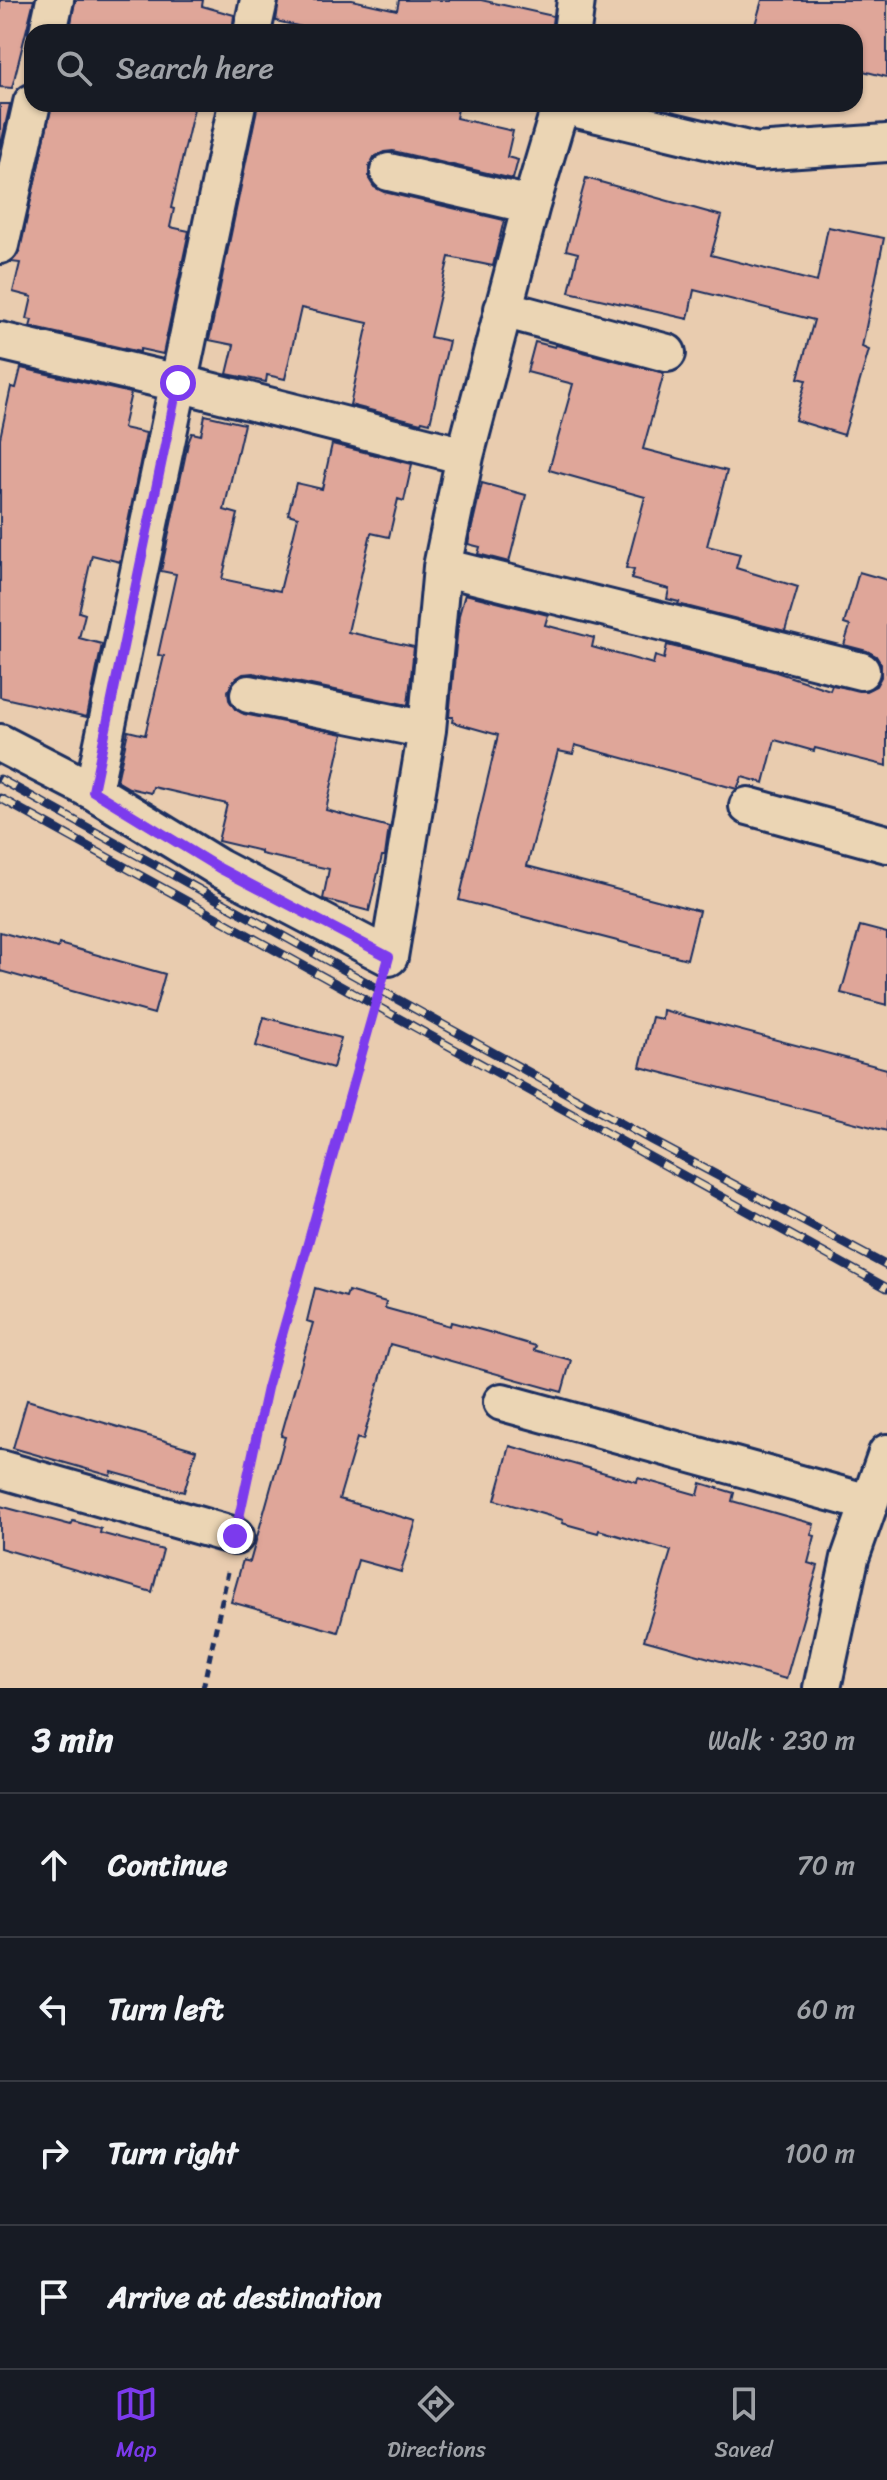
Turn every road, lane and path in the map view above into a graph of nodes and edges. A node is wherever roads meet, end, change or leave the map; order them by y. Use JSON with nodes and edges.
{"nodes":[{"id":1,"x":55,"y":0,"type":"edge"},
{"id":2,"x":259,"y":0,"type":"edge"},
{"id":3,"x":576,"y":0,"type":"edge"},
{"id":4,"x":50,"y":24,"type":"edge"},
{"id":5,"x":254,"y":24,"type":"edge"},
{"id":6,"x":573,"y":24,"type":"edge"},
{"id":7,"x":30,"y":112,"type":"edge"},
{"id":8,"x":235,"y":112,"type":"edge"},
{"id":9,"x":559,"y":112,"type":"edge"},
{"id":10,"x":590,"y":112,"type":"edge"},
{"id":11,"x":887,"y":143,"type":"edge"},
{"id":12,"x":389,"y":172,"type":"dead end"},
{"id":13,"x":531,"y":205,"type":"junction"},
{"id":14,"x":0,"y":245,"type":"edge"},
{"id":15,"x":503,"y":309,"type":"junction"},
{"id":16,"x":0,"y":341,"type":"edge"},
{"id":17,"x":667,"y":353,"type":"dead end"},
{"id":18,"x":178,"y":383,"type":"junction"},
{"id":19,"x":465,"y":456,"type":"junction"},
{"id":20,"x":442,"y":567,"type":"junction"},
{"id":21,"x":861,"y":671,"type":"dead end"},
{"id":22,"x":249,"y":694,"type":"dead end"},
{"id":23,"x":427,"y":730,"type":"junction"},
{"id":24,"x":0,"y":743,"type":"edge"},
{"id":25,"x":93,"y":791,"type":"junction"},
{"id":26,"x":748,"y":806,"type":"dead end"},
{"id":27,"x":887,"y":844,"type":"edge"},
{"id":28,"x":389,"y":957,"type":"junction"},
{"id":29,"x":502,"y":1402,"type":"dead end"},
{"id":30,"x":887,"y":1453,"type":"edge"},
{"id":31,"x":0,"y":1469,"type":"edge"},
{"id":32,"x":869,"y":1503,"type":"junction"},
{"id":33,"x":235,"y":1536,"type":"junction"},
{"id":34,"x":203,"y":1688,"type":"edge"},
{"id":35,"x":822,"y":1688,"type":"edge"}],
"edges":[{"from":1,"to":4,"type":"street"},
{"from":2,"to":5,"type":"street"},
{"from":3,"to":6,"type":"street"},
{"from":7,"to":14,"type":"street"},
{"from":8,"to":18,"type":"street"},
{"from":9,"to":13,"type":"street"},
{"from":10,"to":11,"type":"street"},
{"from":12,"to":13,"type":"street"},
{"from":13,"to":15,"type":"street"},
{"from":15,"to":17,"type":"street"},
{"from":15,"to":19,"type":"street"},
{"from":16,"to":18,"type":"street"},
{"from":18,"to":19,"type":"street"},
{"from":18,"to":25,"type":"street"},
{"from":19,"to":20,"type":"street"},
{"from":20,"to":21,"type":"street"},
{"from":20,"to":23,"type":"street"},
{"from":22,"to":23,"type":"street"},
{"from":23,"to":28,"type":"street"},
{"from":24,"to":25,"type":"street"},
{"from":25,"to":28,"type":"street"},
{"from":26,"to":27,"type":"street"},
{"from":28,"to":33,"type":"path"},
{"from":29,"to":32,"type":"street"},
{"from":30,"to":32,"type":"street"},
{"from":31,"to":33,"type":"street"},
{"from":32,"to":35,"type":"street"},
{"from":33,"to":34,"type":"path"}]}
